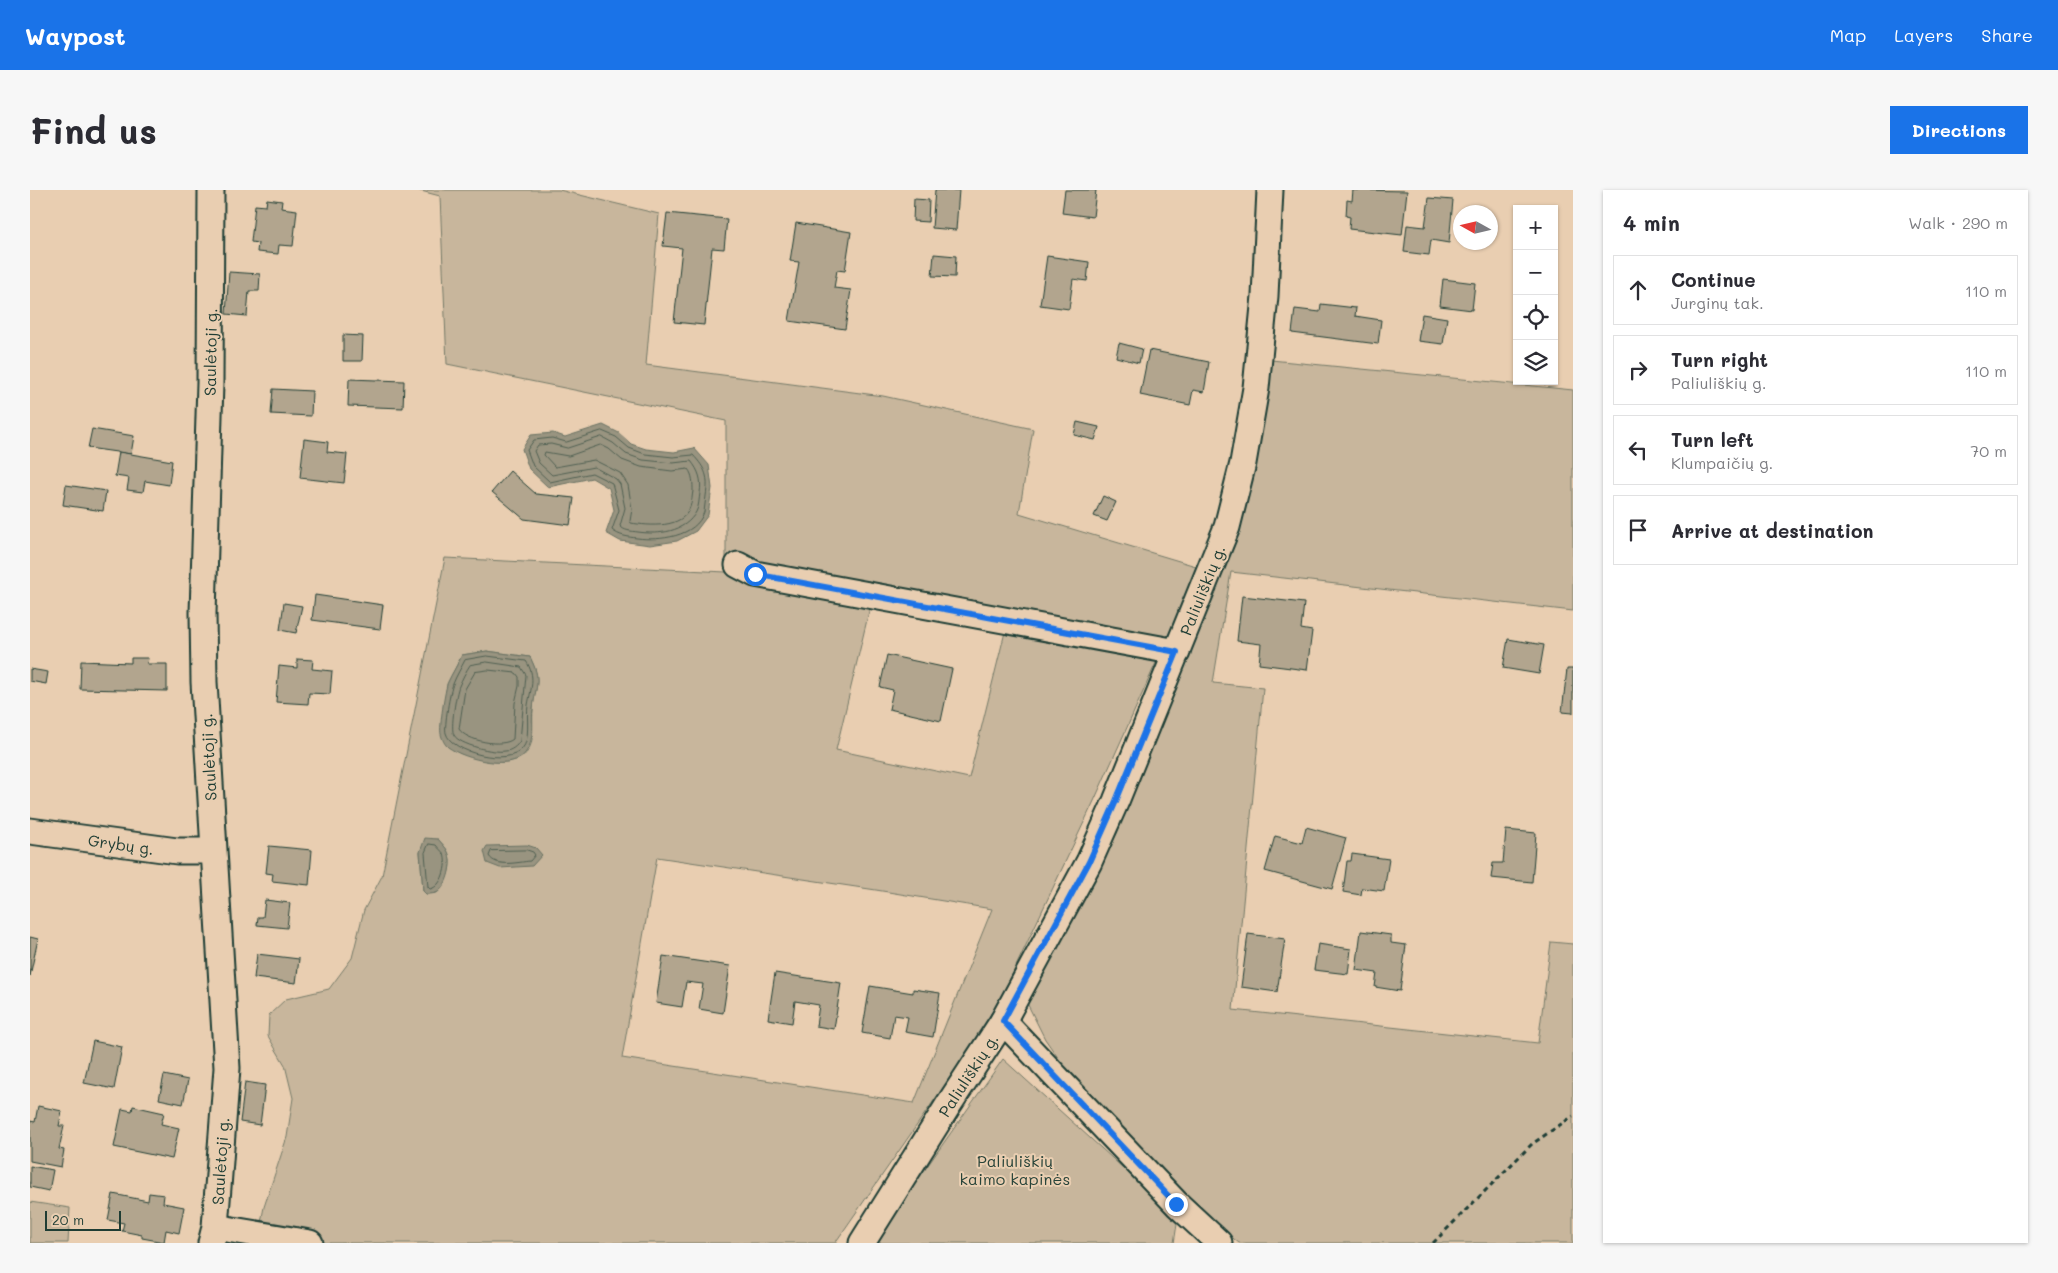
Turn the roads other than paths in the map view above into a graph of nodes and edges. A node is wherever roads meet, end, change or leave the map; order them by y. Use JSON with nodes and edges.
{"nodes":[{"id":1,"x":211,"y":190,"type":"edge"},
{"id":2,"x":1270,"y":190,"type":"edge"},
{"id":3,"x":738,"y":565,"type":"dead end"},
{"id":4,"x":1177,"y":652,"type":"junction"},
{"id":5,"x":30,"y":831,"type":"edge"},
{"id":6,"x":213,"y":851,"type":"junction"},
{"id":7,"x":1003,"y":1021,"type":"junction"},
{"id":8,"x":213,"y":1235,"type":"edge"},
{"id":9,"x":310,"y":1243,"type":"edge"},
{"id":10,"x":862,"y":1243,"type":"edge"},
{"id":11,"x":1219,"y":1243,"type":"edge"}],
"edges":[{"from":1,"to":6,"type":"street","name":"Saulėtoji g."},
{"from":2,"to":4,"type":"street","name":"Paliuliškių g."},
{"from":3,"to":4,"type":"street"},
{"from":4,"to":7,"type":"street","name":"Paliuliškių g."},
{"from":5,"to":6,"type":"street","name":"Grybų g."},
{"from":6,"to":8,"type":"street","name":"Saulėtoji g."},
{"from":7,"to":10,"type":"street","name":"Paliuliškių g."},
{"from":7,"to":11,"type":"street"},
{"from":8,"to":9,"type":"street","name":"Saulėtoji g."}]}
